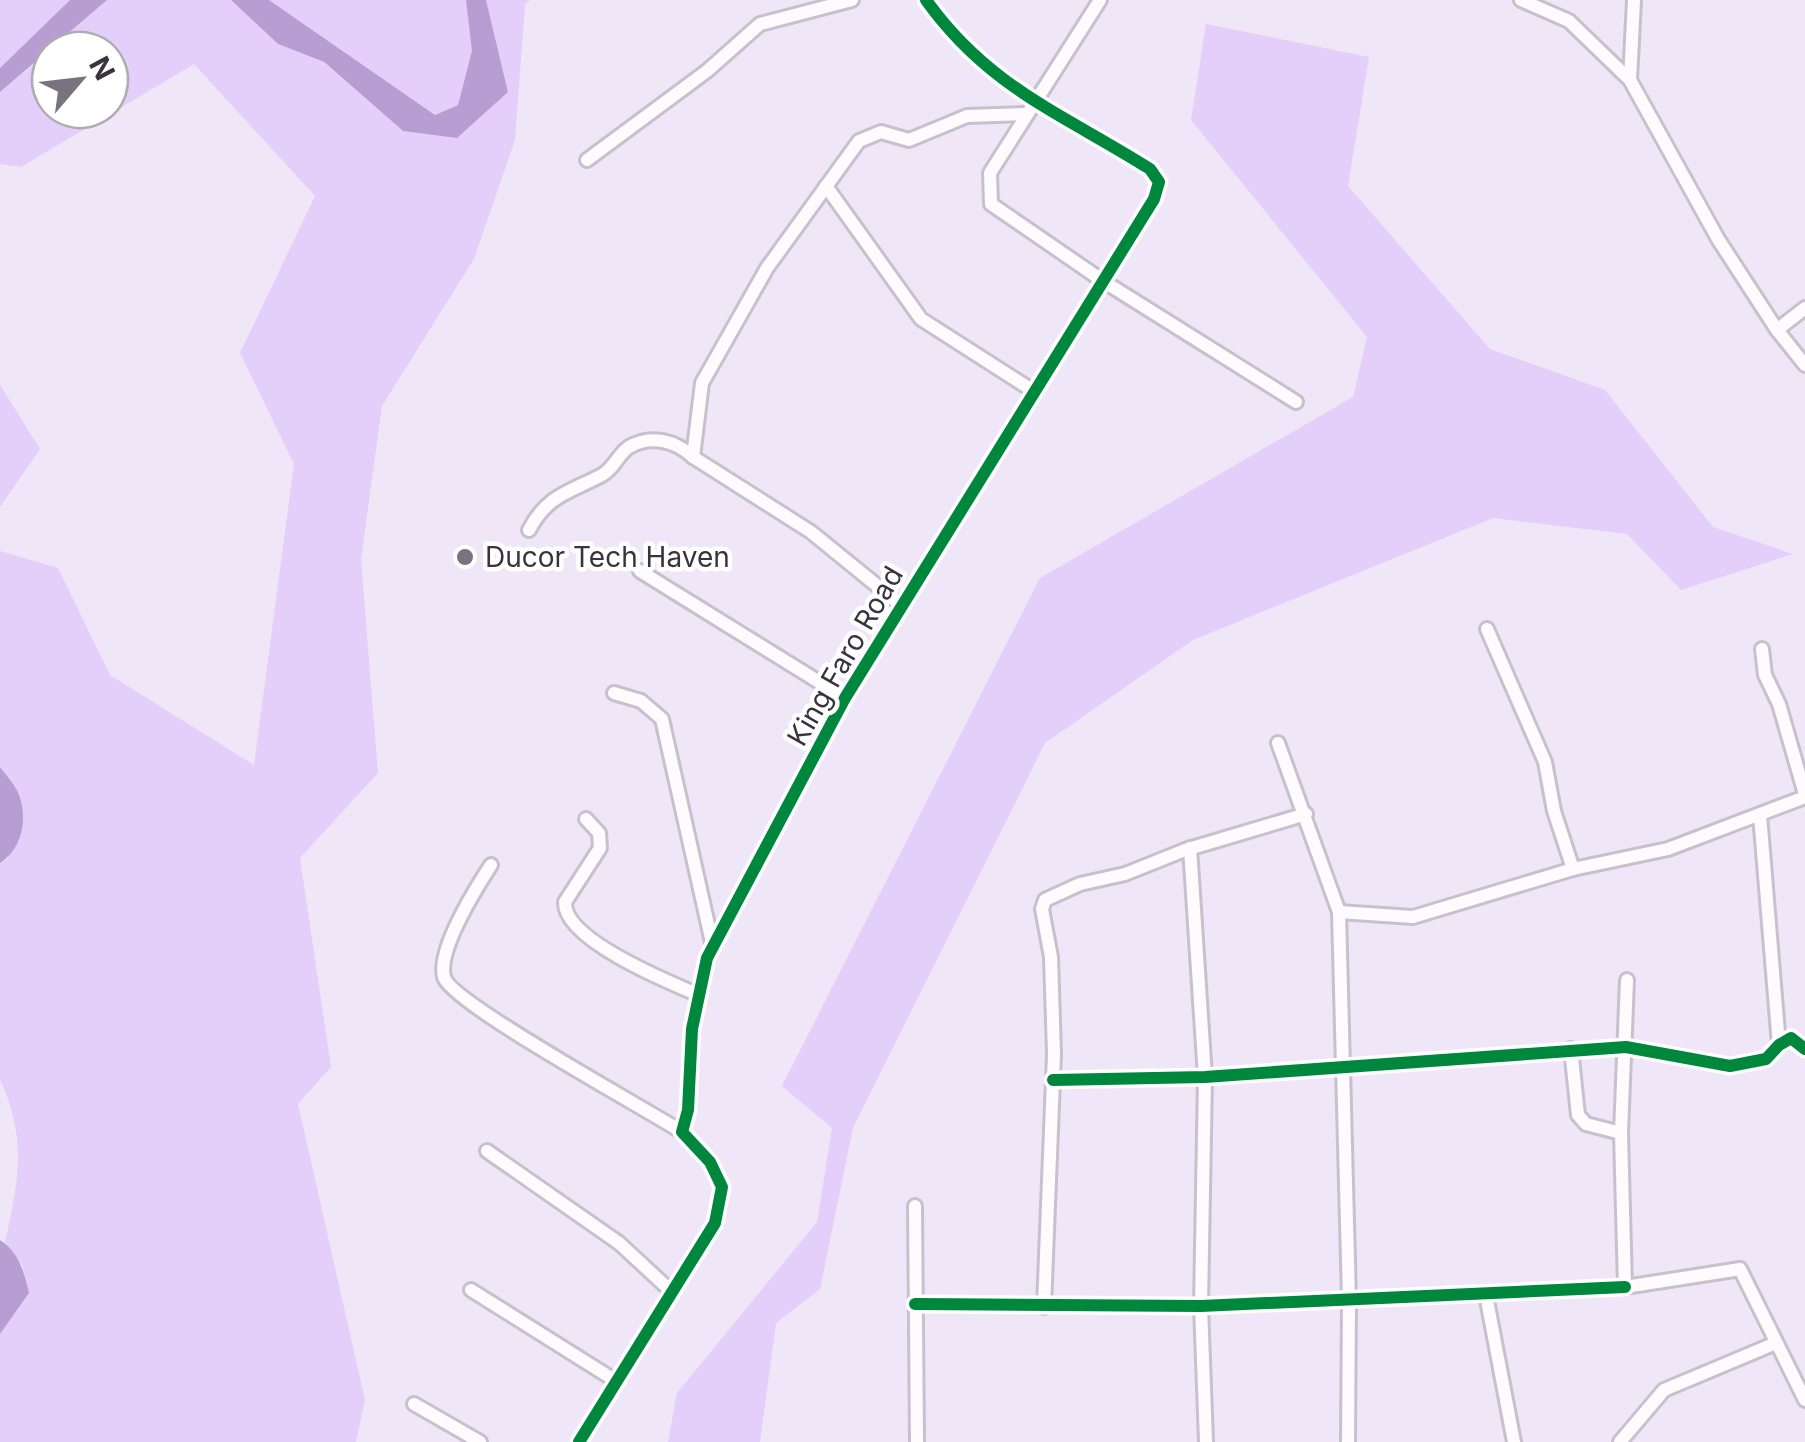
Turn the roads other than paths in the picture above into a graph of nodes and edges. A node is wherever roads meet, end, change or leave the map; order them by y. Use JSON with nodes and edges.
{"nodes":[{"id":1,"x":852,"y":0,"type":"edge"},
{"id":2,"x":926,"y":0,"type":"edge"},
{"id":3,"x":1100,"y":0,"type":"edge"},
{"id":4,"x":1521,"y":0,"type":"edge"},
{"id":5,"x":1634,"y":0,"type":"edge"},
{"id":6,"x":1630,"y":80,"type":"junction"},
{"id":7,"x":1031,"y":108,"type":"junction"},
{"id":8,"x":588,"y":160,"type":"dead end"},
{"id":9,"x":826,"y":186,"type":"junction"},
{"id":10,"x":1104,"y":281,"type":"junction"},
{"id":11,"x":1805,"y":308,"type":"edge"},
{"id":12,"x":1777,"y":330,"type":"junction"},
{"id":13,"x":1805,"y":364,"type":"edge"},
{"id":14,"x":1035,"y":392,"type":"junction"},
{"id":15,"x":1296,"y":402,"type":"dead end"},
{"id":16,"x":693,"y":457,"type":"junction"},
{"id":17,"x":529,"y":530,"type":"dead end"},
{"id":18,"x":640,"y":571,"type":"dead end"},
{"id":19,"x":902,"y":606,"type":"junction"},
{"id":20,"x":1487,"y":629,"type":"dead end"},
{"id":21,"x":1762,"y":649,"type":"dead end"},
{"id":22,"x":614,"y":694,"type":"dead end"},
{"id":23,"x":845,"y":698,"type":"junction"},
{"id":24,"x":1278,"y":743,"type":"dead end"},
{"id":25,"x":1805,"y":795,"type":"edge"},
{"id":26,"x":1306,"y":814,"type":"junction"},
{"id":27,"x":1760,"y":815,"type":"junction"},
{"id":28,"x":586,"y":819,"type":"dead end"},
{"id":29,"x":1190,"y":848,"type":"junction"},
{"id":30,"x":491,"y":865,"type":"dead end"},
{"id":31,"x":1573,"y":869,"type":"junction"},
{"id":32,"x":1340,"y":912,"type":"junction"},
{"id":33,"x":713,"y":946,"type":"junction"},
{"id":34,"x":1627,"y":980,"type":"dead end"},
{"id":35,"x":699,"y":995,"type":"junction"},
{"id":36,"x":1779,"y":1045,"type":"junction"},
{"id":37,"x":1626,"y":1046,"type":"junction"},
{"id":38,"x":1572,"y":1049,"type":"junction"},
{"id":39,"x":1805,"y":1049,"type":"edge"},
{"id":40,"x":1342,"y":1065,"type":"junction"},
{"id":41,"x":1205,"y":1077,"type":"junction"},
{"id":42,"x":1053,"y":1080,"type":"junction"},
{"id":43,"x":682,"y":1132,"type":"junction"},
{"id":44,"x":1621,"y":1133,"type":"junction"},
{"id":45,"x":487,"y":1151,"type":"dead end"},
{"id":46,"x":915,"y":1206,"type":"dead end"},
{"id":47,"x":1625,"y":1287,"type":"junction"},
{"id":48,"x":471,"y":1290,"type":"dead end"},
{"id":49,"x":672,"y":1292,"type":"junction"},
{"id":50,"x":1486,"y":1295,"type":"junction"},
{"id":51,"x":1350,"y":1300,"type":"junction"},
{"id":52,"x":915,"y":1304,"type":"junction"},
{"id":53,"x":1202,"y":1306,"type":"junction"},
{"id":54,"x":1044,"y":1307,"type":"junction"},
{"id":55,"x":1776,"y":1344,"type":"junction"},
{"id":56,"x":616,"y":1380,"type":"junction"},
{"id":57,"x":1805,"y":1400,"type":"edge"},
{"id":58,"x":414,"y":1404,"type":"dead end"},
{"id":59,"x":480,"y":1442,"type":"edge"},
{"id":60,"x":579,"y":1442,"type":"edge"},
{"id":61,"x":917,"y":1442,"type":"edge"},
{"id":62,"x":1206,"y":1442,"type":"edge"},
{"id":63,"x":1348,"y":1442,"type":"edge"},
{"id":64,"x":1514,"y":1442,"type":"edge"},
{"id":65,"x":1620,"y":1442,"type":"edge"}],
"edges":[{"from":1,"to":8,"type":"street"},
{"from":2,"to":7,"type":"street","name":"King Faro Road"},
{"from":3,"to":7,"type":"street"},
{"from":4,"to":6,"type":"street"},
{"from":5,"to":6,"type":"street"},
{"from":6,"to":12,"type":"street"},
{"from":7,"to":9,"type":"street"},
{"from":7,"to":10,"type":"street"},
{"from":7,"to":10,"type":"street","name":"King Faro Road"},
{"from":9,"to":14,"type":"street"},
{"from":9,"to":16,"type":"street"},
{"from":10,"to":14,"type":"street","name":"King Faro Road"},
{"from":10,"to":15,"type":"street"},
{"from":11,"to":12,"type":"street"},
{"from":12,"to":13,"type":"street"},
{"from":14,"to":19,"type":"street","name":"King Faro Road"},
{"from":16,"to":17,"type":"street"},
{"from":16,"to":19,"type":"street"},
{"from":18,"to":23,"type":"street"},
{"from":19,"to":23,"type":"street","name":"King Faro Road"},
{"from":20,"to":31,"type":"street"},
{"from":21,"to":25,"type":"street"},
{"from":22,"to":33,"type":"street"},
{"from":23,"to":33,"type":"street","name":"King Faro Road"},
{"from":24,"to":26,"type":"street"},
{"from":25,"to":27,"type":"street"},
{"from":26,"to":29,"type":"street"},
{"from":26,"to":32,"type":"street"},
{"from":27,"to":31,"type":"street"},
{"from":27,"to":36,"type":"street"},
{"from":28,"to":35,"type":"street"},
{"from":29,"to":41,"type":"street"},
{"from":29,"to":42,"type":"street"},
{"from":30,"to":43,"type":"street"},
{"from":31,"to":32,"type":"street"},
{"from":32,"to":40,"type":"street"},
{"from":33,"to":35,"type":"street","name":"King Faro Road"},
{"from":34,"to":37,"type":"street"},
{"from":35,"to":43,"type":"street","name":"King Faro Road"},
{"from":36,"to":37,"type":"street"},
{"from":36,"to":39,"type":"street"},
{"from":37,"to":38,"type":"street"},
{"from":37,"to":44,"type":"street"},
{"from":38,"to":40,"type":"street"},
{"from":38,"to":44,"type":"street"},
{"from":40,"to":41,"type":"street"},
{"from":40,"to":51,"type":"street"},
{"from":41,"to":42,"type":"street"},
{"from":41,"to":53,"type":"street"},
{"from":42,"to":54,"type":"street"},
{"from":43,"to":49,"type":"street"},
{"from":44,"to":47,"type":"street"},
{"from":45,"to":49,"type":"street"},
{"from":46,"to":52,"type":"street"},
{"from":47,"to":50,"type":"street"},
{"from":47,"to":55,"type":"street"},
{"from":48,"to":56,"type":"street"},
{"from":49,"to":56,"type":"street"},
{"from":50,"to":51,"type":"street"},
{"from":50,"to":64,"type":"street"},
{"from":51,"to":53,"type":"street"},
{"from":51,"to":63,"type":"street"},
{"from":52,"to":54,"type":"street"},
{"from":52,"to":61,"type":"street"},
{"from":53,"to":54,"type":"street"},
{"from":53,"to":62,"type":"street"},
{"from":55,"to":57,"type":"street"},
{"from":55,"to":65,"type":"street"},
{"from":56,"to":60,"type":"street"},
{"from":58,"to":59,"type":"street"}]}
